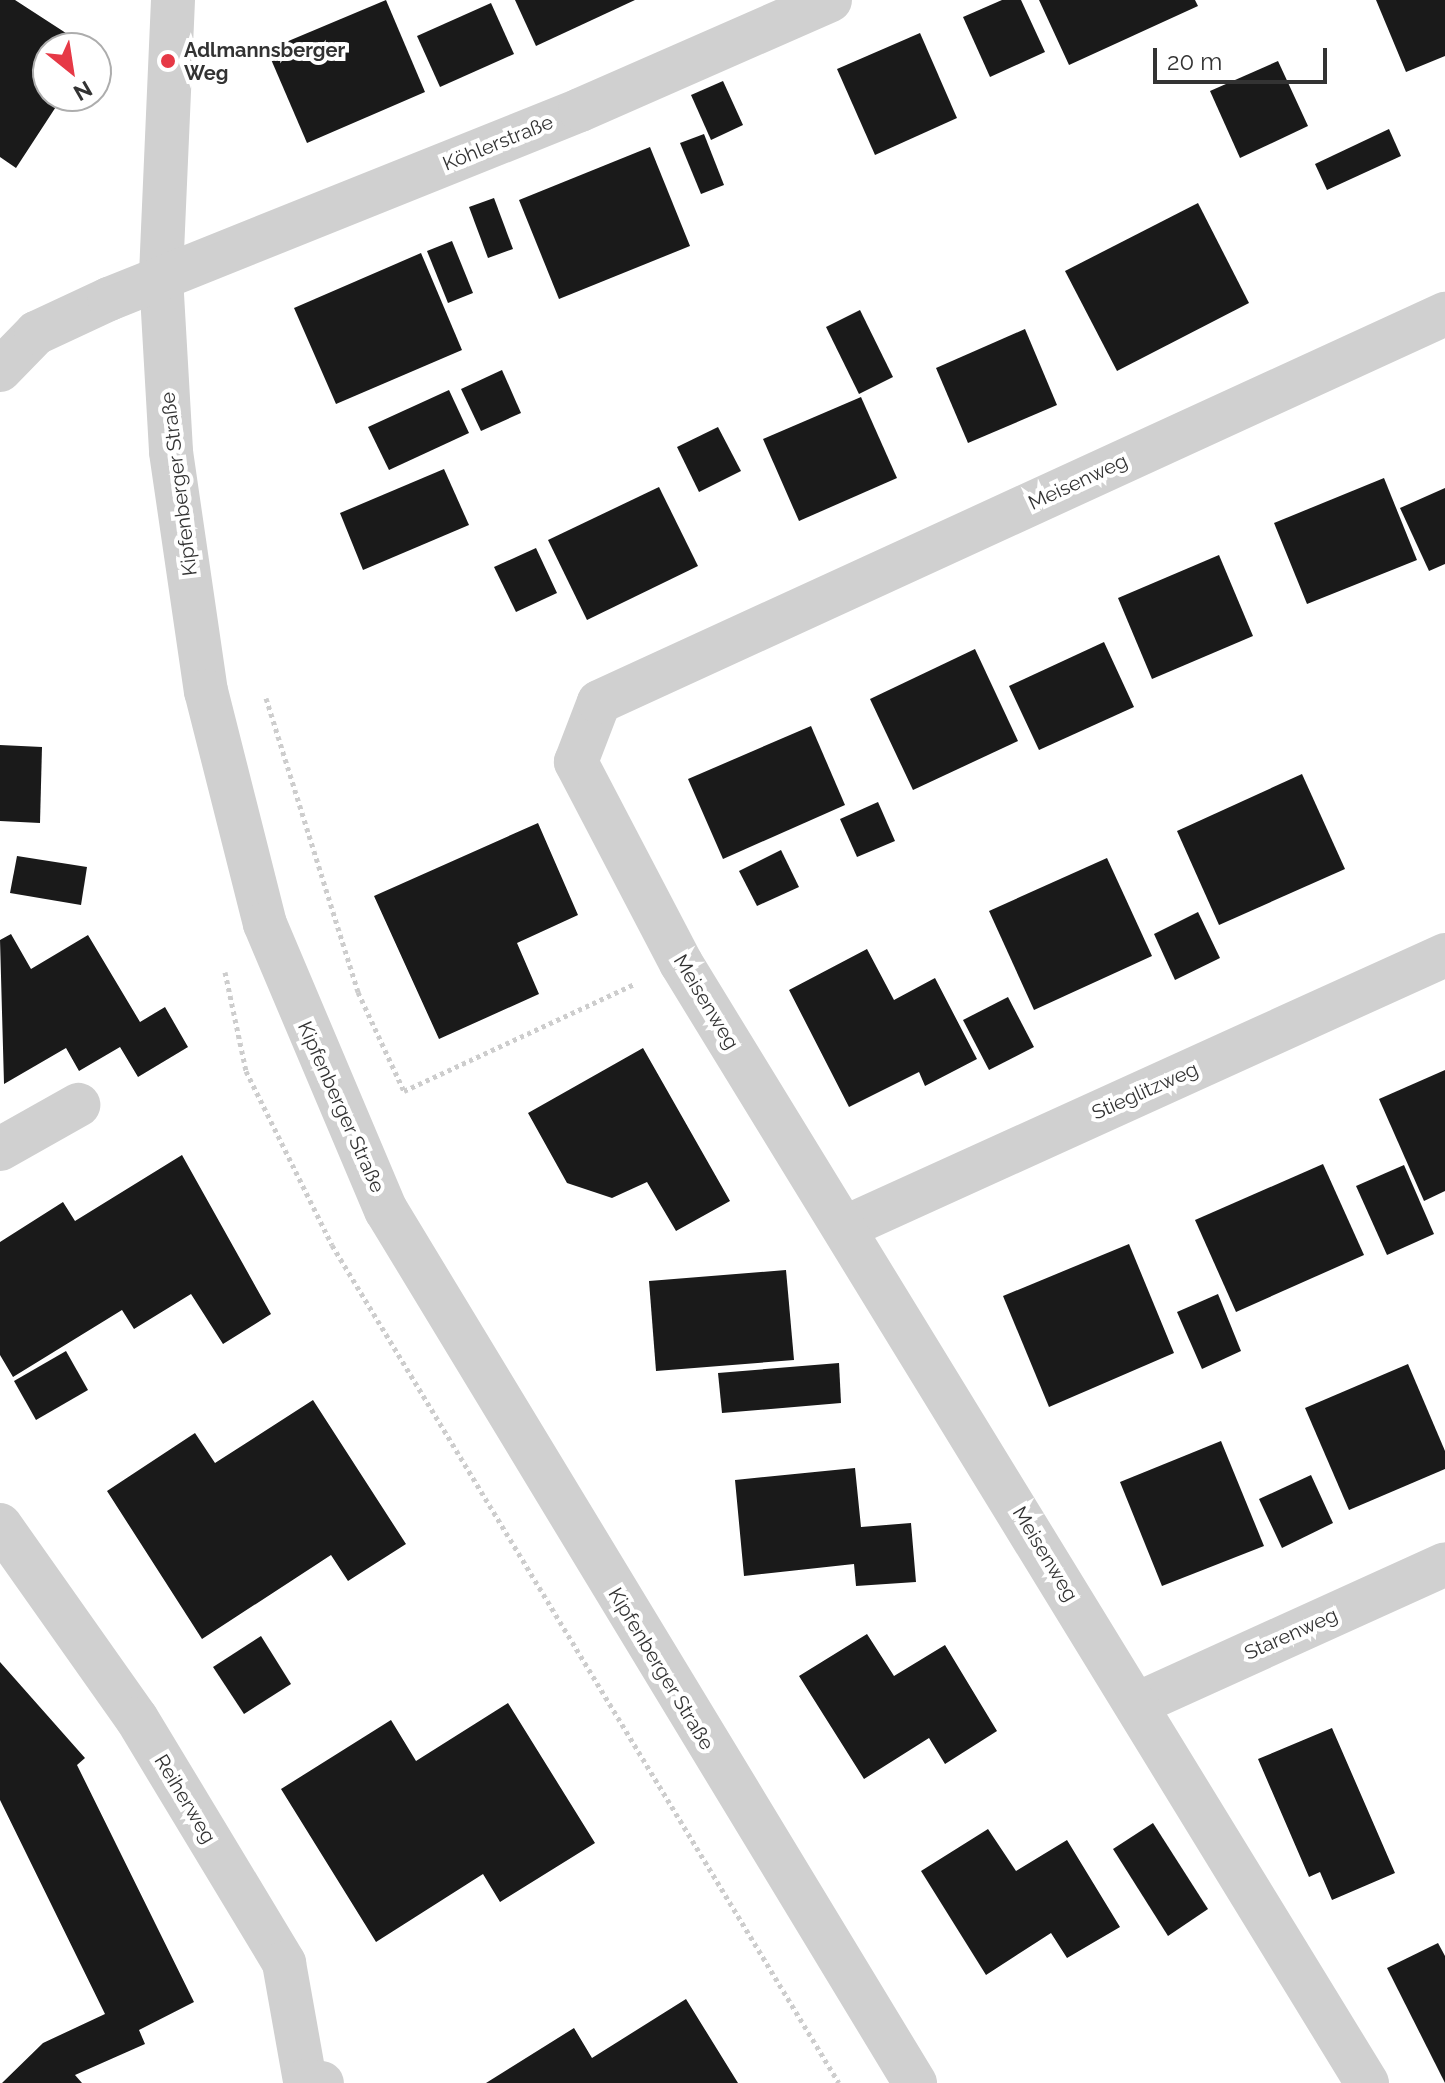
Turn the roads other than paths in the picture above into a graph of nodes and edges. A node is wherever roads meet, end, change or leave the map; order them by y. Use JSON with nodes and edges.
{"nodes":[{"id":1,"x":830,"y":0,"type":"edge"},
{"id":2,"x":173,"y":1,"type":"edge"},
{"id":3,"x":161,"y":277,"type":"junction"},
{"id":4,"x":1445,"y":314,"type":"edge"},
{"id":5,"x":0,"y":370,"type":"edge"},
{"id":6,"x":1445,"y":955,"type":"edge"},
{"id":7,"x":78,"y":1105,"type":"dead end"},
{"id":8,"x":0,"y":1149,"type":"edge"},
{"id":9,"x":846,"y":1227,"type":"junction"},
{"id":10,"x":0,"y":1525,"type":"edge"},
{"id":11,"x":1445,"y":1564,"type":"edge"},
{"id":12,"x":1137,"y":1704,"type":"junction"},
{"id":13,"x":314,"y":2082,"type":"edge"},
{"id":14,"x":915,"y":2083,"type":"edge"},
{"id":15,"x":1367,"y":2083,"type":"edge"}],
"edges":[{"from":1,"to":3,"type":"street","name":"Köhlerstraße"},
{"from":2,"to":3,"type":"street","name":"Kipfenberger Straße"},
{"from":3,"to":5,"type":"street"},
{"from":3,"to":14,"type":"street","name":"Kipfenberger Straße"},
{"from":4,"to":9,"type":"street","name":"Meisenweg"},
{"from":6,"to":9,"type":"street","name":"Stieglitzweg"},
{"from":7,"to":8,"type":"street"},
{"from":9,"to":12,"type":"street","name":"Meisenweg"},
{"from":10,"to":13,"type":"street","name":"Reiherweg"},
{"from":11,"to":12,"type":"street","name":"Starenweg"},
{"from":12,"to":15,"type":"street","name":"Meisenweg"}]}
